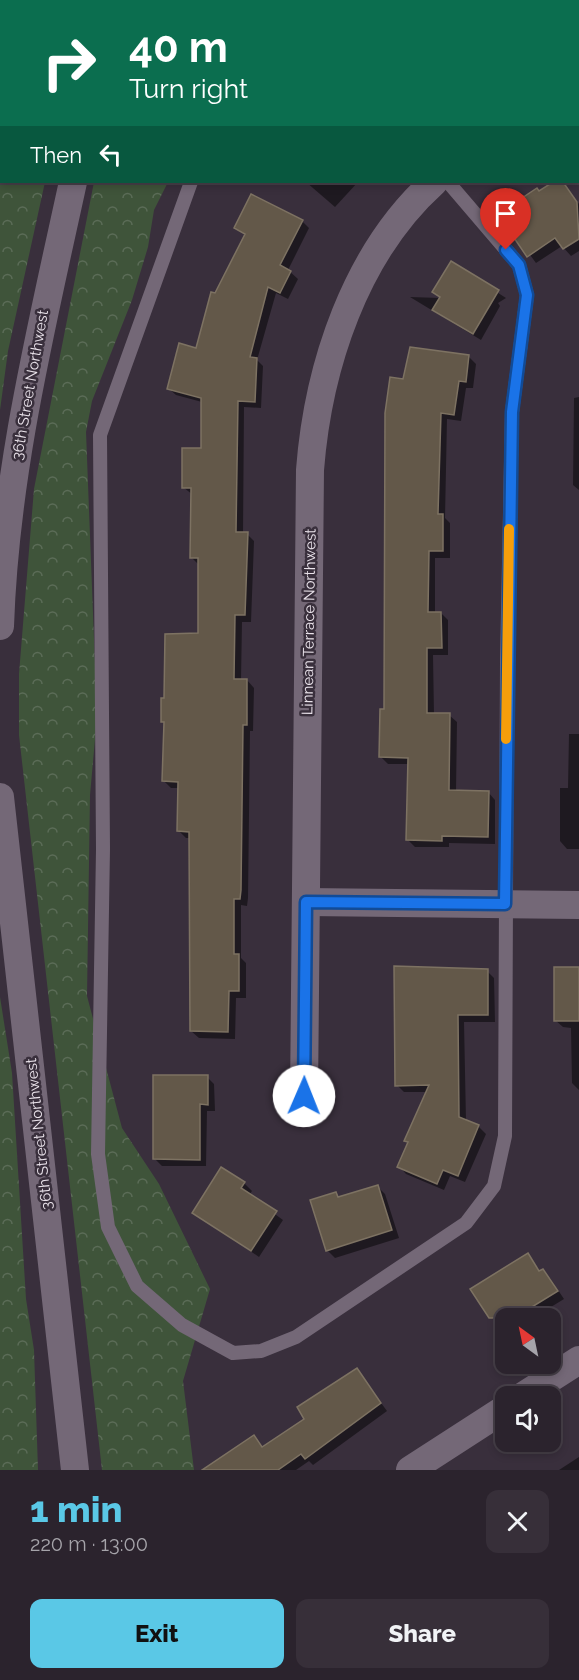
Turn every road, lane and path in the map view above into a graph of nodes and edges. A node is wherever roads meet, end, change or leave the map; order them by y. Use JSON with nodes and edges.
{"nodes":[{"id":1,"x":73,"y":183,"type":"edge"},
{"id":2,"x":191,"y":183,"type":"edge"},
{"id":3,"x":433,"y":183,"type":"edge"},
{"id":4,"x":449,"y":183,"type":"edge"},
{"id":5,"x":0,"y":626,"type":"edge"},
{"id":6,"x":0,"y":797,"type":"edge"},
{"id":7,"x":306,"y":902,"type":"junction"},
{"id":8,"x":505,"y":904,"type":"junction"},
{"id":9,"x":579,"y":905,"type":"edge"},
{"id":10,"x":304,"y":1096,"type":"dead end"},
{"id":11,"x":579,"y":1360,"type":"edge"},
{"id":12,"x":539,"y":1386,"type":"edge"},
{"id":13,"x":495,"y":1415,"type":"edge"},
{"id":14,"x":75,"y":1470,"type":"edge"},
{"id":15,"x":410,"y":1470,"type":"edge"}],
"edges":[{"from":1,"to":5,"type":"street","name":"36th Street Northwest"},
{"from":2,"to":8,"type":"lane"},
{"from":3,"to":7,"type":"street","name":"Linnean Terrace Northwest"},
{"from":4,"to":8,"type":"lane"},
{"from":6,"to":14,"type":"street","name":"36th Street Northwest"},
{"from":7,"to":8,"type":"street"},
{"from":7,"to":10,"type":"street","name":"Linnean Terrace Northwest"},
{"from":8,"to":9,"type":"street"},
{"from":11,"to":12,"type":"street"},
{"from":13,"to":15,"type":"street"}]}
